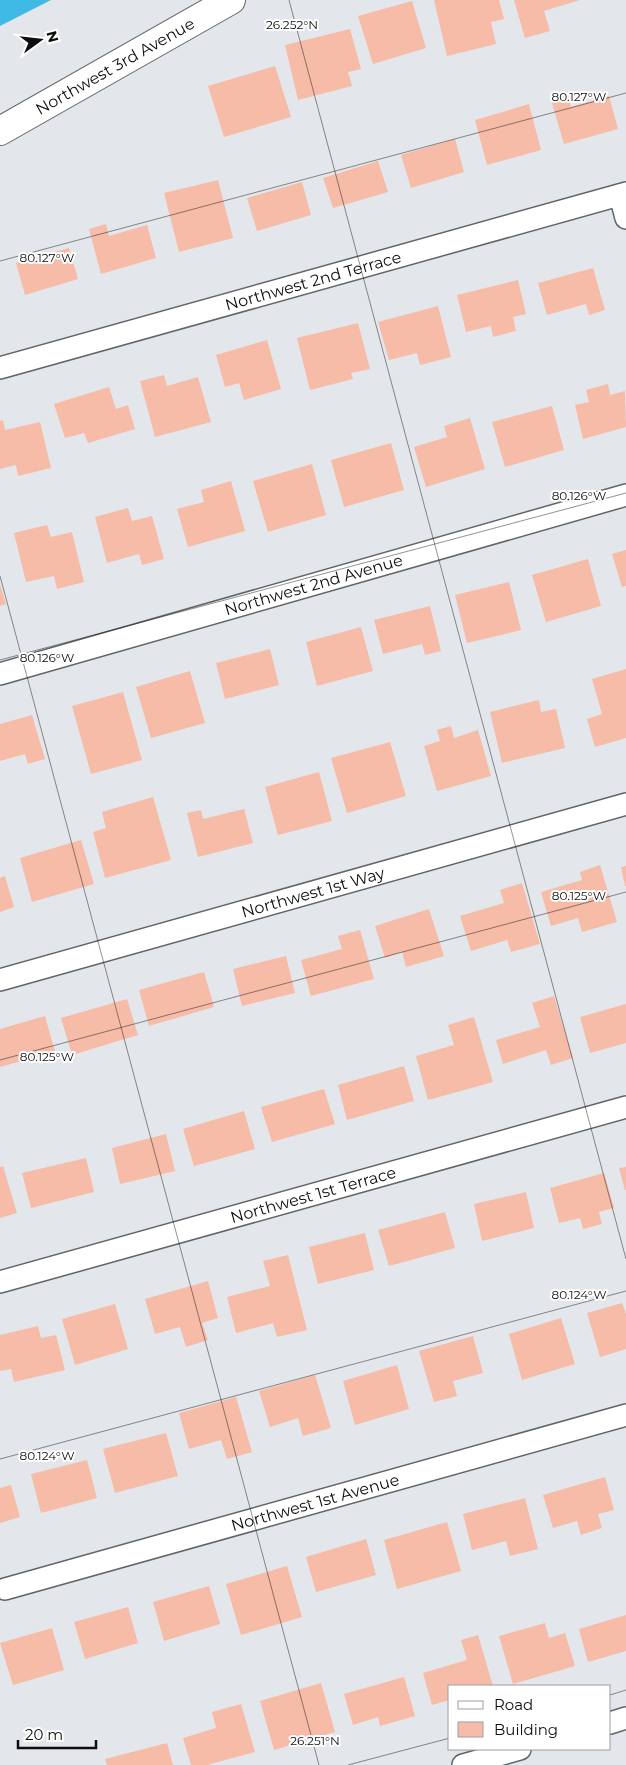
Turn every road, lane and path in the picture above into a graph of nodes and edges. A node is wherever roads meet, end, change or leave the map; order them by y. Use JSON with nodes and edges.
{"nodes":[{"id":1,"x":231,"y":0,"type":"edge"},
{"id":2,"x":0,"y":131,"type":"edge"},
{"id":3,"x":623,"y":194,"type":"edge"},
{"id":4,"x":626,"y":218,"type":"edge"},
{"id":5,"x":0,"y":368,"type":"edge"},
{"id":6,"x":626,"y":495,"type":"edge"},
{"id":7,"x":0,"y":674,"type":"edge"},
{"id":8,"x":626,"y":804,"type":"edge"},
{"id":9,"x":0,"y":980,"type":"edge"},
{"id":10,"x":626,"y":1107,"type":"edge"},
{"id":11,"x":0,"y":1282,"type":"edge"},
{"id":12,"x":626,"y":1415,"type":"edge"},
{"id":13,"x":5,"y":1590,"type":"dead end"},
{"id":14,"x":626,"y":1718,"type":"edge"},
{"id":15,"x":611,"y":1723,"type":"edge"},
{"id":16,"x":516,"y":1750,"type":"edge"},
{"id":17,"x":462,"y":1765,"type":"edge"}],
"edges":[{"from":1,"to":2,"type":"street","name":"Northwest 3rd Avenue"},
{"from":3,"to":4,"type":"street"},
{"from":3,"to":5,"type":"street","name":"Northwest 2nd Terrace"},
{"from":6,"to":7,"type":"street","name":"Northwest 2nd Avenue"},
{"from":8,"to":9,"type":"street","name":"Northwest 1st Way"},
{"from":10,"to":11,"type":"street","name":"Northwest 1st Terrace"},
{"from":12,"to":13,"type":"street","name":"Northwest 1st Avenue"},
{"from":14,"to":15,"type":"street"},
{"from":16,"to":17,"type":"street"}]}
